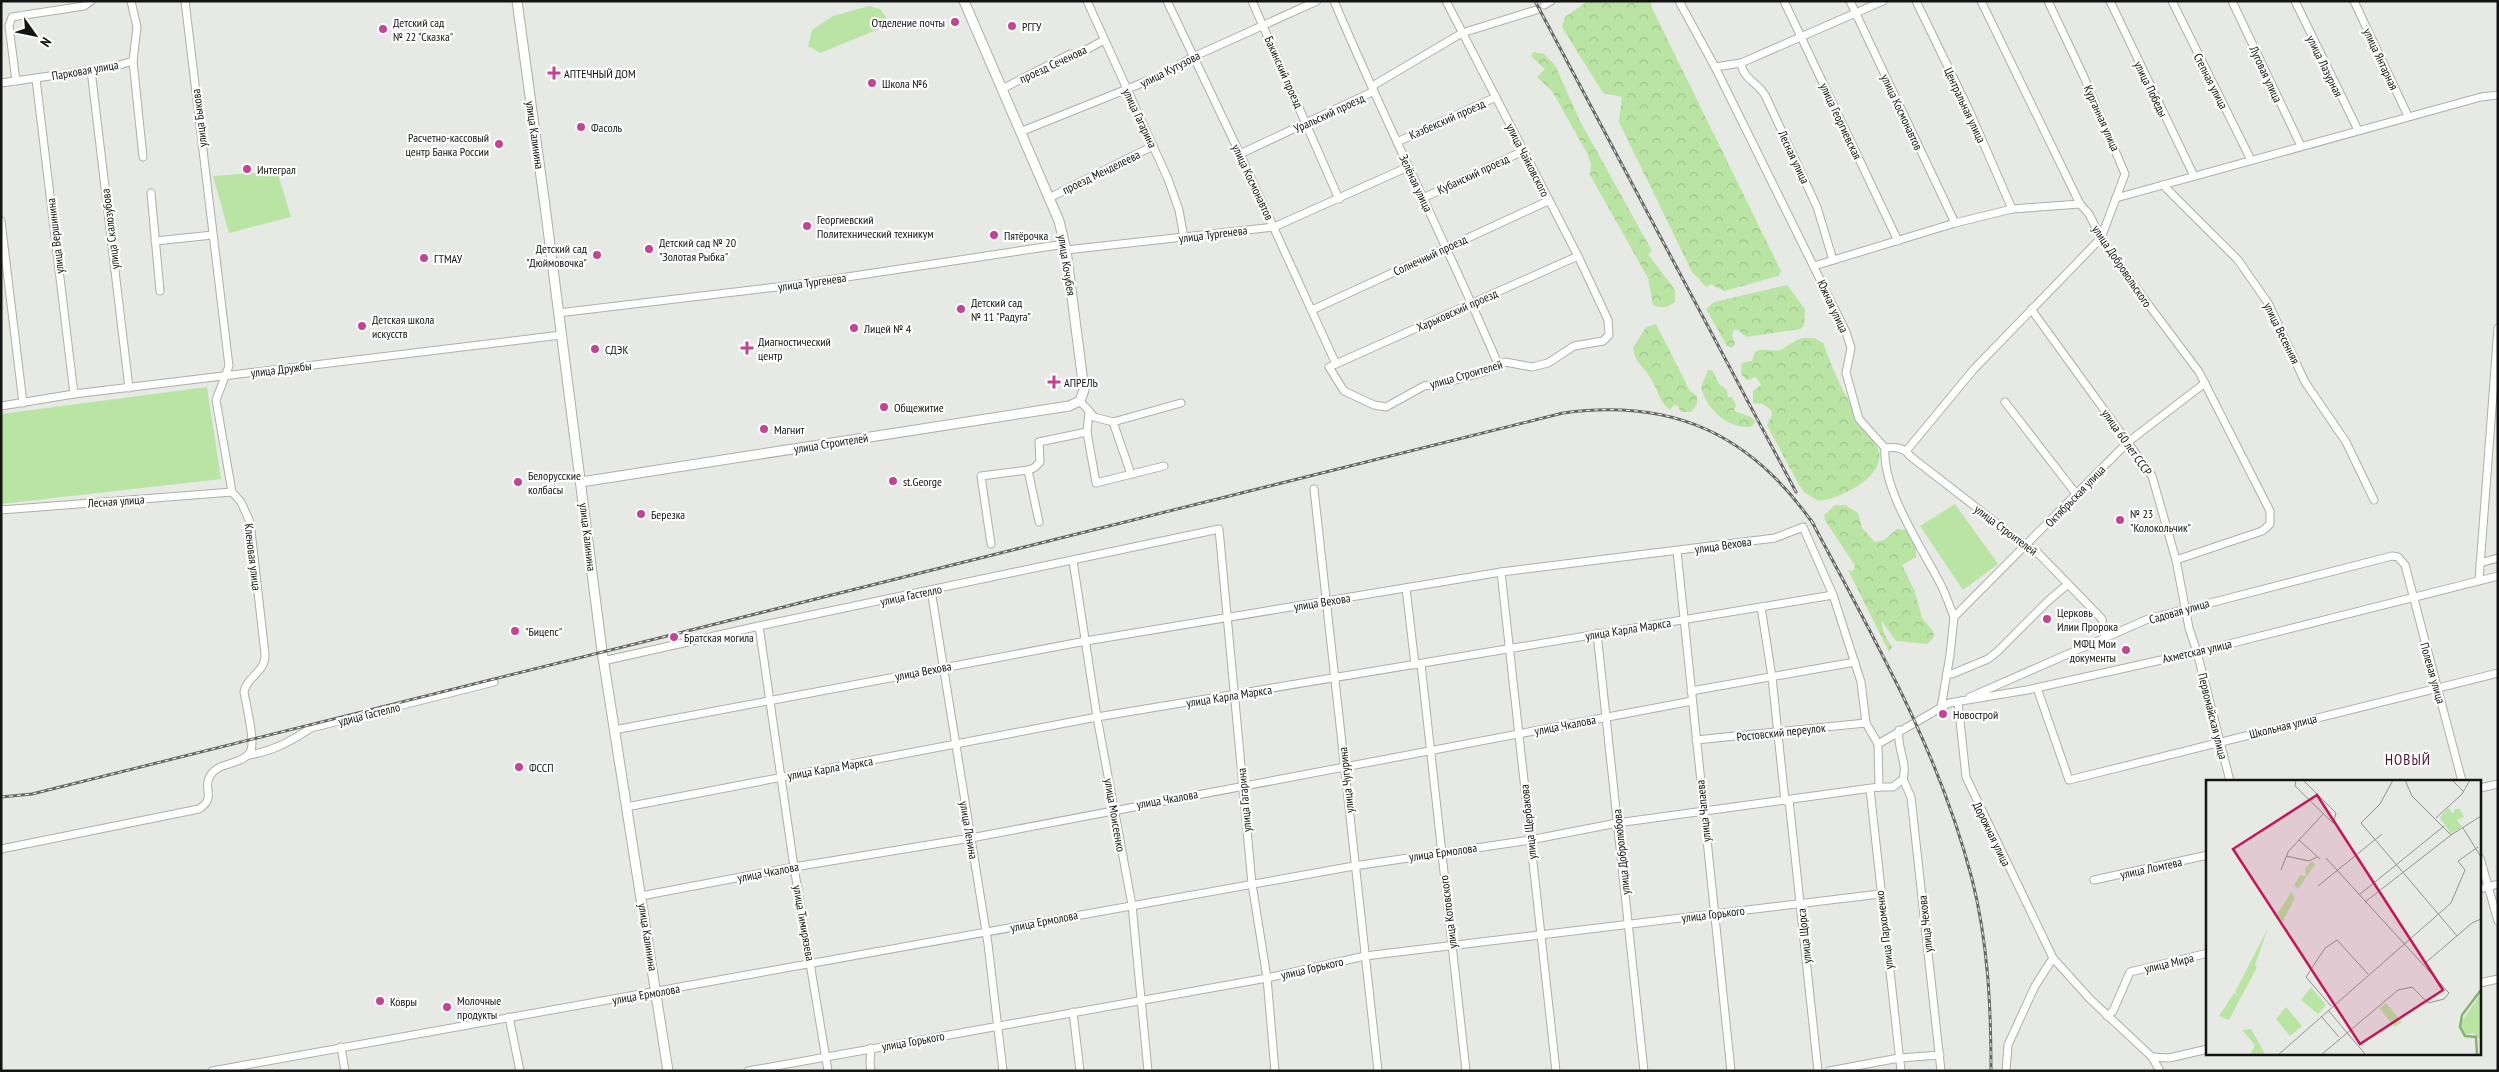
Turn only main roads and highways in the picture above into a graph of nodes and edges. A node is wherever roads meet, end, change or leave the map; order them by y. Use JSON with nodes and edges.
{"nodes":[{"id":1,"x":517,"y":1,"type":"edge"},
{"id":2,"x":964,"y":1,"type":"edge"},
{"id":3,"x":1080,"y":401,"type":"joint"},
{"id":4,"x":581,"y":482,"type":"junction"},
{"id":5,"x":668,"y":1071,"type":"edge"}],
"edges":[{"from":1,"to":4,"type":"main road","name":"улица Калинина"},
{"from":2,"to":3,"type":"main road","name":"улица Кочубея"},
{"from":3,"to":4,"type":"main road","name":"улица Строителей"},
{"from":4,"to":5,"type":"main road","name":"улица Калинина"}]}
